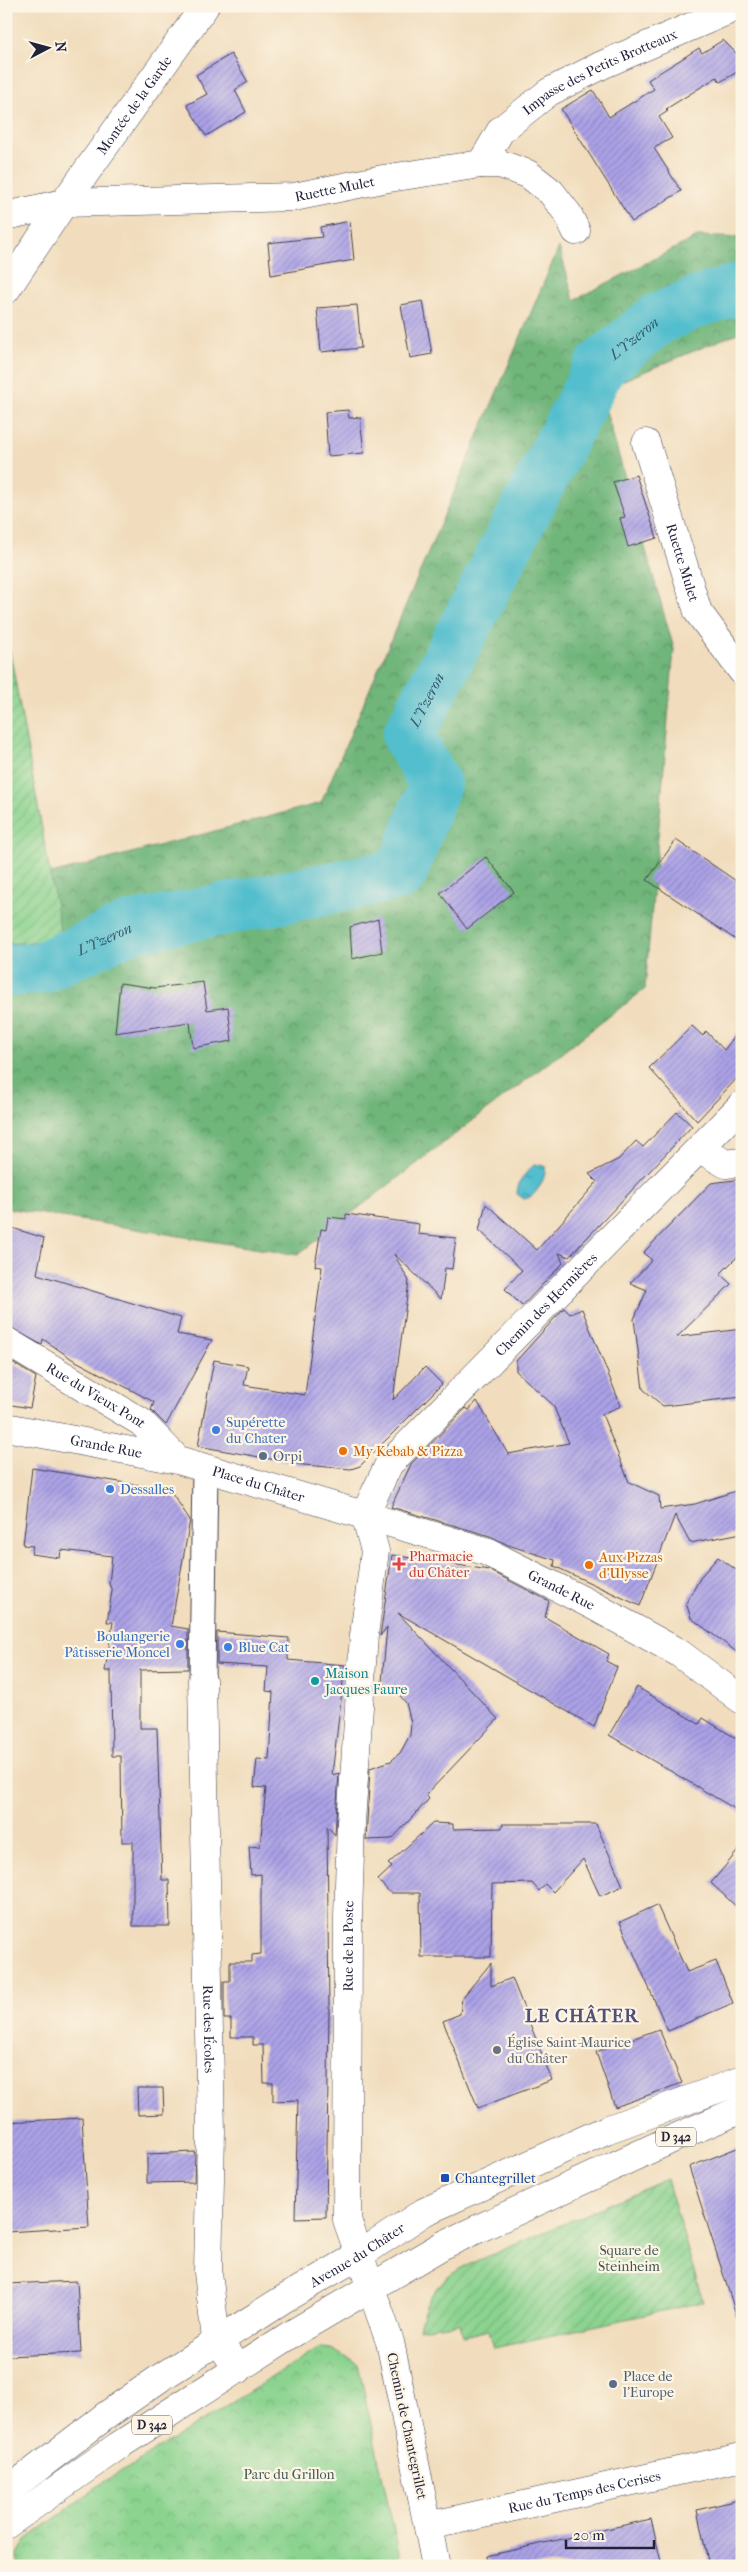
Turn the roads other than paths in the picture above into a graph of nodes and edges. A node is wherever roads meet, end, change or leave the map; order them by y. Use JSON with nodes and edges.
{"nodes":[{"id":1,"x":206,"y":6,"type":"edge"},
{"id":2,"x":739,"y":6,"type":"edge"},
{"id":3,"x":481,"y":164,"type":"junction"},
{"id":4,"x":64,"y":203,"type":"junction"},
{"id":5,"x":6,"y":216,"type":"edge"},
{"id":6,"x":576,"y":231,"type":"dead end"},
{"id":7,"x":6,"y":290,"type":"edge"},
{"id":8,"x":646,"y":443,"type":"dead end"},
{"id":9,"x":742,"y":671,"type":"edge"},
{"id":10,"x":742,"y":1106,"type":"edge"},
{"id":11,"x":700,"y":1149,"type":"junction"},
{"id":12,"x":742,"y":1162,"type":"edge"},
{"id":13,"x":6,"y":1341,"type":"edge"},
{"id":14,"x":6,"y":1427,"type":"edge"},
{"id":15,"x":178,"y":1460,"type":"junction"},
{"id":16,"x":205,"y":1470,"type":"junction"},
{"id":17,"x":365,"y":1514,"type":"junction"},
{"id":18,"x":202,"y":1680,"type":"joint"},
{"id":19,"x":742,"y":1700,"type":"edge"},
{"id":20,"x":742,"y":2080,"type":"edge"},
{"id":21,"x":742,"y":2109,"type":"edge"},
{"id":22,"x":358,"y":2256,"type":"junction"},
{"id":23,"x":370,"y":2288,"type":"junction"},
{"id":24,"x":219,"y":2341,"type":"junction"},
{"id":25,"x":238,"y":2370,"type":"junction"},
{"id":26,"x":742,"y":2457,"type":"edge"},
{"id":27,"x":6,"y":2492,"type":"edge"},
{"id":28,"x":6,"y":2525,"type":"edge"},
{"id":29,"x":428,"y":2526,"type":"junction"},
{"id":30,"x":436,"y":2566,"type":"edge"}],
"edges":[{"from":1,"to":4,"type":"street","name":"Montée de la Garde"},
{"from":2,"to":3,"type":"street","name":"Impasse des Petits Brotteaux"},
{"from":3,"to":4,"type":"street","name":"Ruette Mulet"},
{"from":3,"to":6,"type":"street","name":"Ruette Mulet"},
{"from":4,"to":5,"type":"street","name":"Ruette Mulet"},
{"from":4,"to":7,"type":"street"},
{"from":8,"to":9,"type":"street","name":"Ruette Mulet"},
{"from":10,"to":11,"type":"street","name":"Chemin des Hermières"},
{"from":11,"to":12,"type":"street"},
{"from":11,"to":17,"type":"street","name":"Chemin des Hermières"},
{"from":13,"to":15,"type":"street","name":"Rue du Vieux Pont"},
{"from":14,"to":15,"type":"street","name":"Grande Rue"},
{"from":15,"to":16,"type":"street","name":"Grande Rue"},
{"from":16,"to":17,"type":"street","name":"Place du Châter"},
{"from":16,"to":18,"type":"street","name":"Place du Châter"},
{"from":17,"to":19,"type":"street","name":"Grande Rue"},
{"from":17,"to":22,"type":"street","name":"Rue de la Poste"},
{"from":18,"to":24,"type":"street","name":"Rue des Écoles"},
{"from":20,"to":22,"type":"street","name":"Avenue du Châter"},
{"from":21,"to":23,"type":"street","number":"D 342"},
{"from":22,"to":23,"type":"street","name":"Rue de la Poste"},
{"from":22,"to":24,"type":"street","name":"Avenue du Châter","number":"D 342"},
{"from":23,"to":25,"type":"street","number":"D 342"},
{"from":23,"to":29,"type":"street","name":"Chemin de Chantegrillet"},
{"from":24,"to":25,"type":"street","name":"Rue des Écoles"},
{"from":24,"to":27,"type":"street","name":"Avenue du Châter","number":"D 342"},
{"from":25,"to":28,"type":"street","number":"D 342"},
{"from":26,"to":29,"type":"street","name":"Rue du Temps des Cerises"},
{"from":29,"to":30,"type":"street","name":"Chemin de Chantegrillet"}]}
